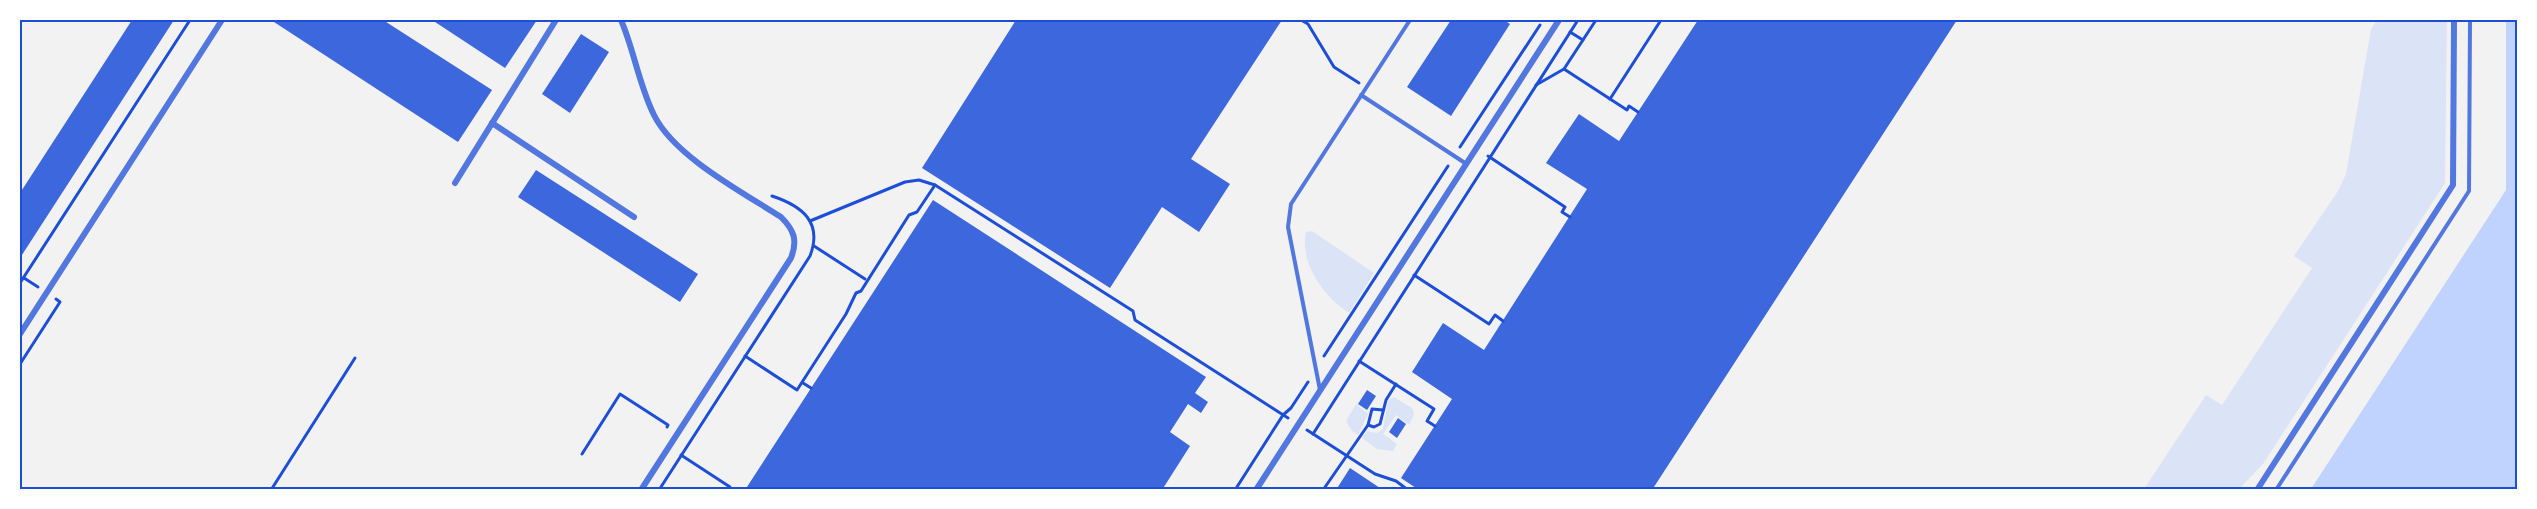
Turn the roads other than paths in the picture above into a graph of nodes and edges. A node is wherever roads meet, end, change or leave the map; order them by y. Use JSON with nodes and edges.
{"nodes":[{"id":1,"x":222,"y":20,"type":"edge"},
{"id":2,"x":556,"y":20,"type":"edge"},
{"id":3,"x":621,"y":20,"type":"edge"},
{"id":4,"x":1410,"y":20,"type":"edge"},
{"id":5,"x":1559,"y":20,"type":"edge"},
{"id":6,"x":2454,"y":20,"type":"edge"},
{"id":7,"x":2470,"y":20,"type":"edge"},
{"id":8,"x":1361,"y":95,"type":"junction"},
{"id":9,"x":492,"y":123,"type":"junction"},
{"id":10,"x":1466,"y":163,"type":"junction"},
{"id":11,"x":455,"y":183,"type":"dead end"},
{"id":12,"x":634,"y":217,"type":"dead end"},
{"id":13,"x":20,"y":334,"type":"edge"},
{"id":14,"x":1320,"y":390,"type":"junction"},
{"id":15,"x":641,"y":489,"type":"edge"},
{"id":16,"x":1256,"y":489,"type":"edge"},
{"id":17,"x":2257,"y":489,"type":"edge"},
{"id":18,"x":2276,"y":489,"type":"edge"}],
"edges":[{"from":1,"to":13,"type":"street"},
{"from":2,"to":9,"type":"street"},
{"from":3,"to":15,"type":"street"},
{"from":4,"to":8,"type":"lane"},
{"from":5,"to":10,"type":"street"},
{"from":6,"to":17,"type":"street"},
{"from":7,"to":18,"type":"lane"},
{"from":8,"to":10,"type":"lane"},
{"from":8,"to":14,"type":"lane"},
{"from":9,"to":11,"type":"street"},
{"from":9,"to":12,"type":"street"},
{"from":10,"to":14,"type":"street"},
{"from":14,"to":16,"type":"street"}]}
